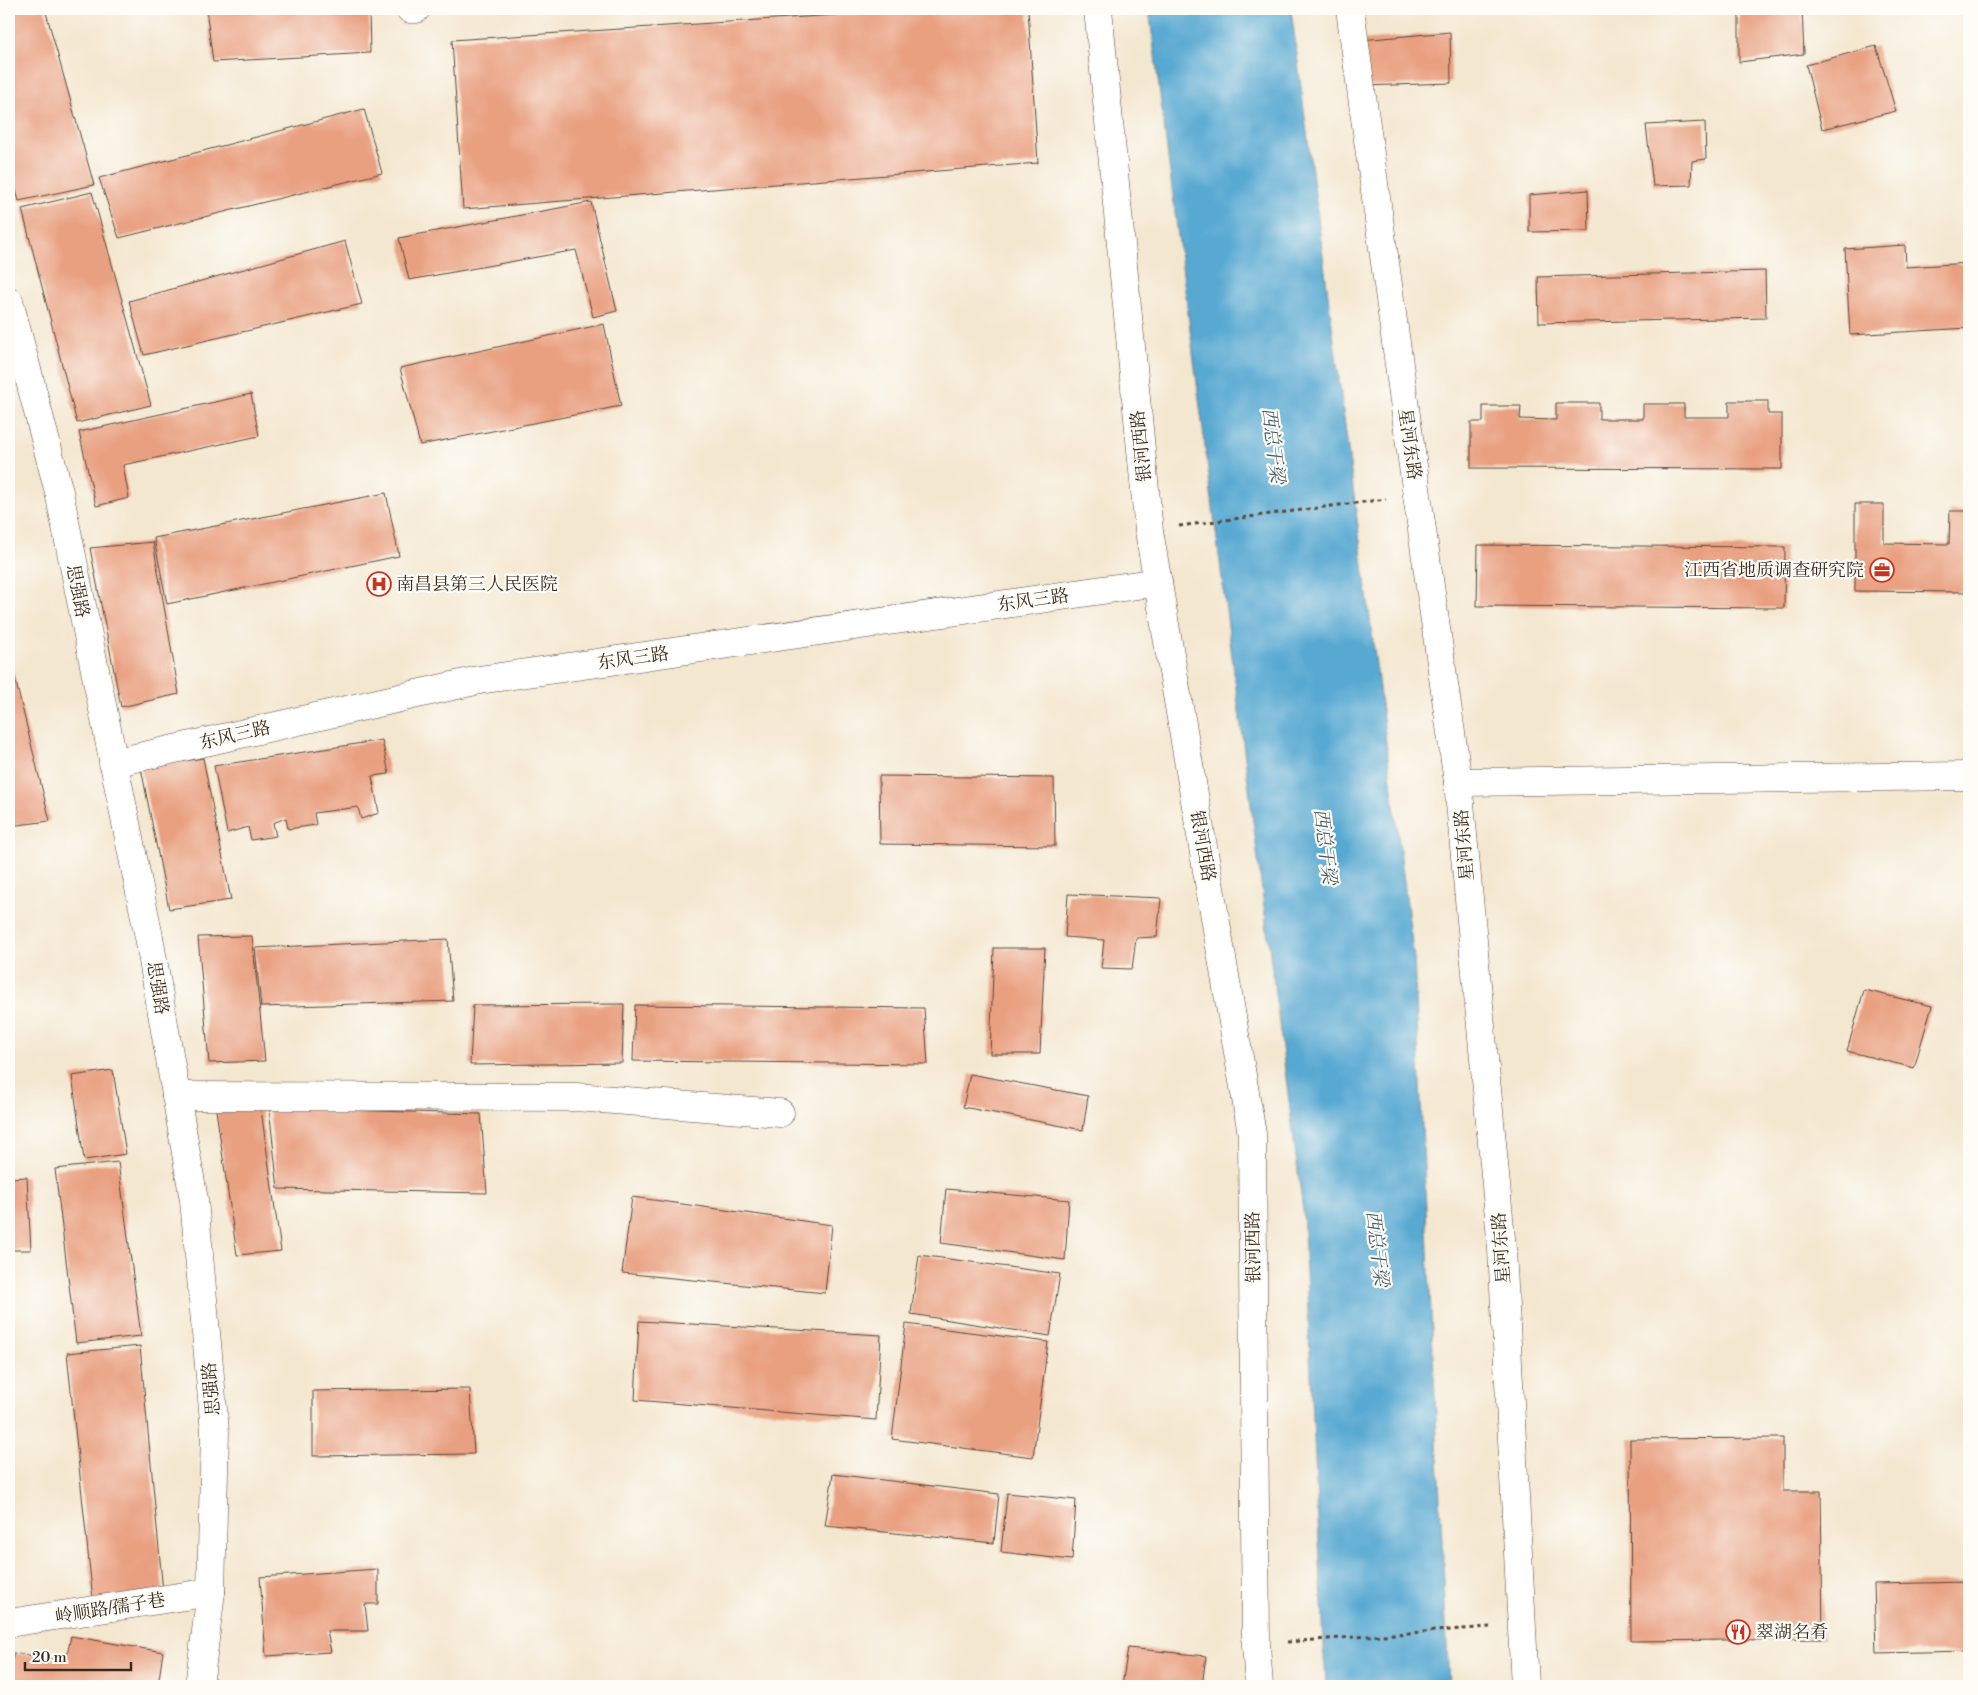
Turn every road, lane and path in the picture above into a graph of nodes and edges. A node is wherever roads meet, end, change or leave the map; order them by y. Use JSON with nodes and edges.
{"nodes":[{"id":1,"x":410,"y":9,"type":"edge"},
{"id":2,"x":416,"y":9,"type":"edge"},
{"id":3,"x":1098,"y":9,"type":"edge"},
{"id":4,"x":1350,"y":9,"type":"edge"},
{"id":5,"x":9,"y":302,"type":"edge"},
{"id":6,"x":1417,"y":495,"type":"junction"},
{"id":7,"x":1149,"y":530,"type":"junction"},
{"id":8,"x":1158,"y":582,"type":"junction"},
{"id":9,"x":113,"y":763,"type":"junction"},
{"id":10,"x":1969,"y":776,"type":"edge"},
{"id":11,"x":1458,"y":782,"type":"junction"},
{"id":12,"x":176,"y":1096,"type":"junction"},
{"id":13,"x":780,"y":1113,"type":"dead end"},
{"id":14,"x":211,"y":1592,"type":"junction"},
{"id":15,"x":9,"y":1623,"type":"edge"},
{"id":16,"x":1521,"y":1625,"type":"junction"},
{"id":17,"x":1256,"y":1645,"type":"junction"},
{"id":18,"x":199,"y":1686,"type":"edge"},
{"id":19,"x":1259,"y":1686,"type":"edge"},
{"id":20,"x":1525,"y":1686,"type":"edge"}],
"edges":[{"from":1,"to":2,"type":"street"},
{"from":3,"to":7,"type":"street","name":"银河西路"},
{"from":4,"to":6,"type":"street","name":"星河东路"},
{"from":5,"to":9,"type":"street","name":"思强路"},
{"from":6,"to":7,"type":"path"},
{"from":6,"to":11,"type":"street","name":"星河东路"},
{"from":7,"to":8,"type":"street","name":"银河西路"},
{"from":8,"to":9,"type":"street","name":"东风三路"},
{"from":8,"to":17,"type":"street","name":"银河西路"},
{"from":9,"to":12,"type":"street","name":"思强路"},
{"from":10,"to":11,"type":"street"},
{"from":11,"to":16,"type":"street","name":"星河东路"},
{"from":12,"to":13,"type":"street"},
{"from":12,"to":14,"type":"street","name":"思强路"},
{"from":14,"to":15,"type":"street","name":"岭顺路/孺子巷"},
{"from":14,"to":18,"type":"street","name":"思强路"},
{"from":16,"to":17,"type":"path"},
{"from":16,"to":20,"type":"street","name":"星河东路"},
{"from":17,"to":19,"type":"street","name":"银河西路"}]}
